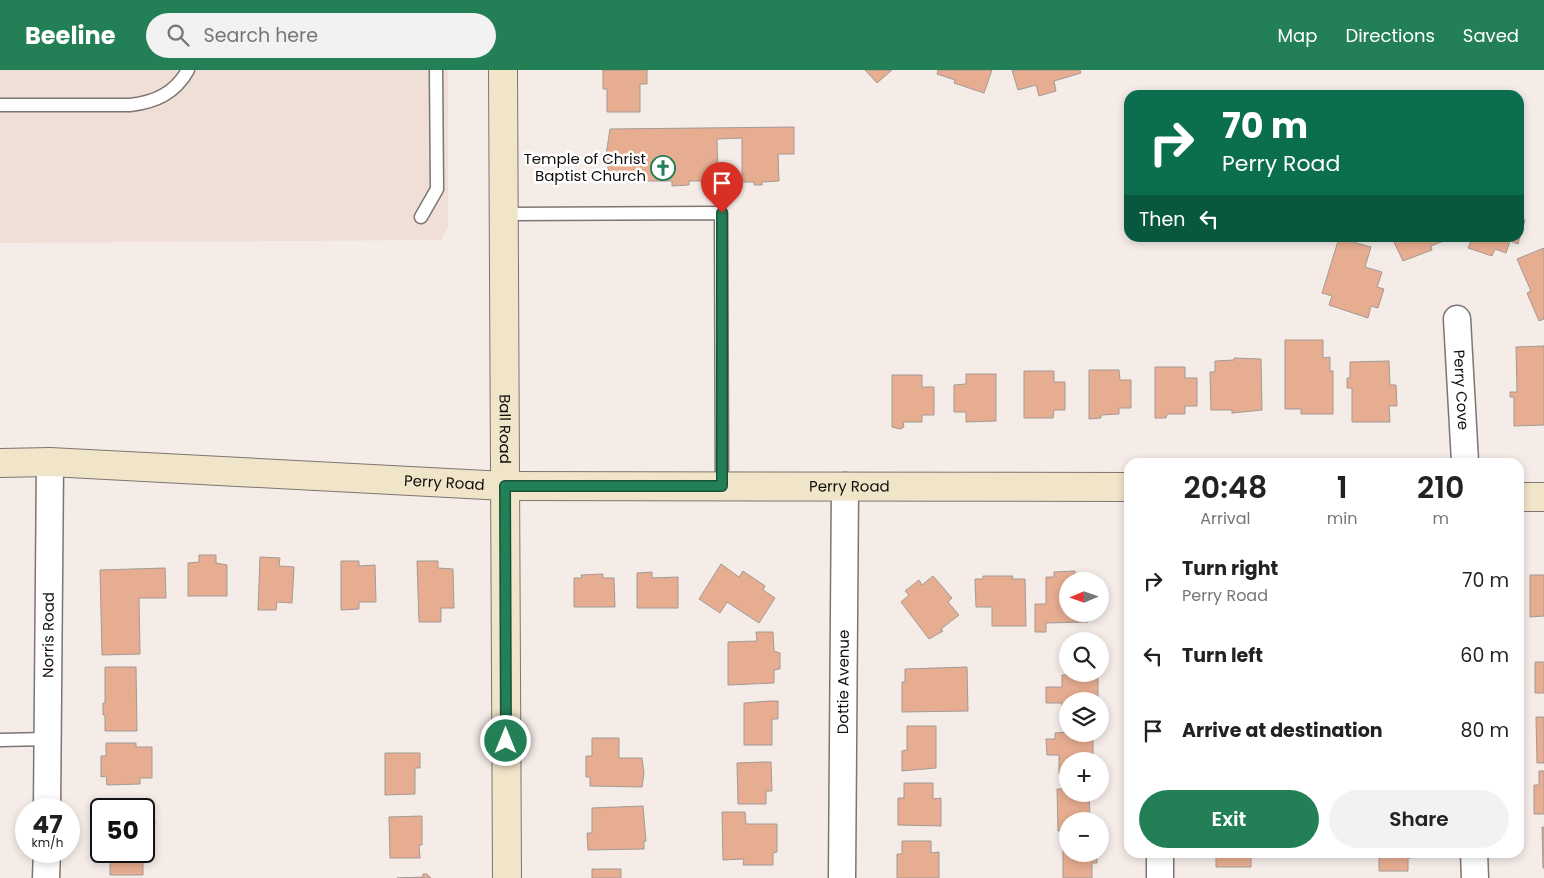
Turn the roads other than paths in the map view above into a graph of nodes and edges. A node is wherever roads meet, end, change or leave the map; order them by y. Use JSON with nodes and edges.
{"nodes":[{"id":1,"x":188,"y":70,"type":"edge"},
{"id":2,"x":436,"y":70,"type":"edge"},
{"id":3,"x":503,"y":70,"type":"edge"},
{"id":4,"x":0,"y":105,"type":"edge"},
{"id":5,"x":504,"y":214,"type":"junction"},
{"id":6,"x":421,"y":217,"type":"dead end"},
{"id":7,"x":1457,"y":319,"type":"dead end"},
{"id":8,"x":1465,"y":458,"type":"edge"},
{"id":9,"x":50,"y":462,"type":"junction"},
{"id":10,"x":0,"y":463,"type":"edge"},
{"id":11,"x":505,"y":486,"type":"junction"},
{"id":12,"x":722,"y":486,"type":"junction"},
{"id":13,"x":845,"y":486,"type":"junction"},
{"id":14,"x":1124,"y":487,"type":"edge"},
{"id":15,"x":1524,"y":497,"type":"edge"},
{"id":16,"x":1544,"y":497,"type":"edge"},
{"id":17,"x":48,"y":739,"type":"junction"},
{"id":18,"x":0,"y":740,"type":"edge"},
{"id":19,"x":47,"y":798,"type":"edge"},
{"id":20,"x":1160,"y":858,"type":"edge"},
{"id":21,"x":1474,"y":858,"type":"edge"},
{"id":22,"x":47,"y":863,"type":"edge"},
{"id":23,"x":46,"y":878,"type":"edge"},
{"id":24,"x":507,"y":878,"type":"edge"},
{"id":25,"x":842,"y":878,"type":"edge"},
{"id":26,"x":1160,"y":878,"type":"edge"},
{"id":27,"x":1475,"y":878,"type":"edge"}],
"edges":[{"from":1,"to":4,"type":"lane"},
{"from":2,"to":6,"type":"lane"},
{"from":3,"to":5,"type":"street","name":"Ball Road"},
{"from":5,"to":11,"type":"street","name":"Ball Road"},
{"from":5,"to":12,"type":"lane"},
{"from":7,"to":8,"type":"street","name":"Perry Cove"},
{"from":9,"to":10,"type":"street","name":"Perry Road"},
{"from":9,"to":11,"type":"street","name":"Perry Road"},
{"from":9,"to":17,"type":"street","name":"Norris Road"},
{"from":11,"to":12,"type":"street","name":"Perry Road"},
{"from":11,"to":24,"type":"street","name":"Ball Road"},
{"from":12,"to":13,"type":"street","name":"Perry Road"},
{"from":13,"to":14,"type":"street","name":"Perry Road"},
{"from":13,"to":25,"type":"street","name":"Dottie Avenue"},
{"from":15,"to":16,"type":"street"},
{"from":17,"to":18,"type":"lane"},
{"from":17,"to":19,"type":"street","name":"Norris Road"},
{"from":20,"to":26,"type":"street"},
{"from":21,"to":27,"type":"street"},
{"from":22,"to":23,"type":"street"}]}
